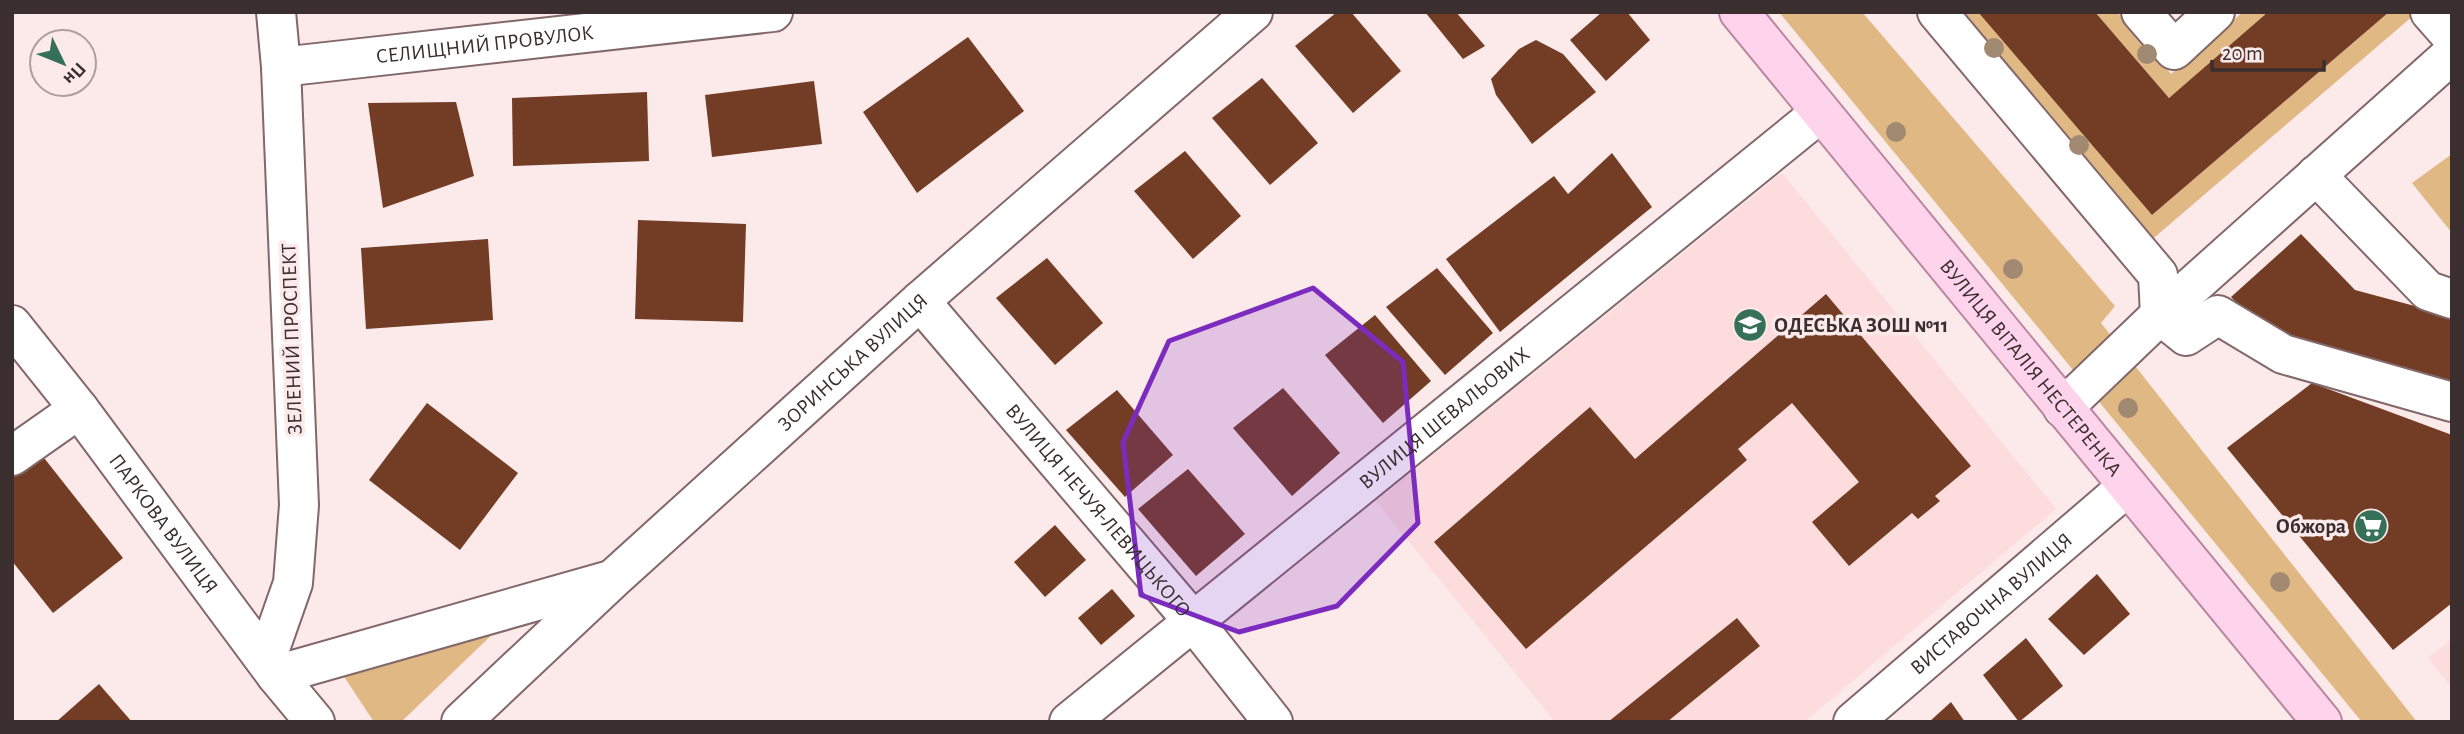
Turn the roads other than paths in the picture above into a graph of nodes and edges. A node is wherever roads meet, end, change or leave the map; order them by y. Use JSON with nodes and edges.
{"nodes":[{"id":1,"x":276,"y":12,"type":"edge"},
{"id":2,"x":773,"y":12,"type":"edge"},
{"id":3,"x":1253,"y":12,"type":"edge"},
{"id":4,"x":1739,"y":12,"type":"edge"},
{"id":5,"x":1937,"y":12,"type":"edge"},
{"id":6,"x":2141,"y":12,"type":"edge"},
{"id":7,"x":2216,"y":12,"type":"edge"},
{"id":8,"x":2430,"y":12,"type":"edge"},
{"id":9,"x":2452,"y":37,"type":"edge"},
{"id":10,"x":2452,"y":54,"type":"edge"},
{"id":11,"x":281,"y":67,"type":"junction"},
{"id":12,"x":1820,"y":113,"type":"junction"},
{"id":13,"x":2316,"y":176,"type":"junction"},
{"id":14,"x":2452,"y":299,"type":"edge"},
{"id":15,"x":920,"y":301,"type":"junction"},
{"id":16,"x":2160,"y":315,"type":"junction"},
{"id":17,"x":12,"y":325,"type":"edge"},
{"id":18,"x":2452,"y":402,"type":"edge"},
{"id":19,"x":79,"y":408,"type":"junction"},
{"id":20,"x":2063,"y":408,"type":"junction"},
{"id":21,"x":12,"y":457,"type":"edge"},
{"id":22,"x":2128,"y":486,"type":"junction"},
{"id":23,"x":613,"y":579,"type":"junction"},
{"id":24,"x":1193,"y":621,"type":"junction"},
{"id":25,"x":271,"y":668,"type":"junction"},
{"id":26,"x":315,"y":722,"type":"edge"},
{"id":27,"x":461,"y":722,"type":"edge"},
{"id":28,"x":1069,"y":722,"type":"edge"},
{"id":29,"x":1273,"y":722,"type":"edge"},
{"id":30,"x":1853,"y":722,"type":"edge"},
{"id":31,"x":2322,"y":722,"type":"edge"}],
"edges":[{"from":1,"to":11,"type":"street","name":"ЗЕЛЕНИЙ ПРОСПЕКТ"},
{"from":2,"to":11,"type":"street","name":"СЕЛИЩНИЙ ПРОВУЛОК"},
{"from":3,"to":15,"type":"street","name":"ЗОРИНСЬКА ВУЛИЦЯ"},
{"from":4,"to":12,"type":"main road","name":"ВУЛИЦЯ ВІТАЛІЯ НЕСТЕРЕНКА"},
{"from":5,"to":16,"type":"street"},
{"from":6,"to":7,"type":"street"},
{"from":8,"to":9,"type":"street"},
{"from":10,"to":13,"type":"street"},
{"from":11,"to":25,"type":"street","name":"ЗЕЛЕНИЙ ПРОСПЕКТ"},
{"from":12,"to":20,"type":"main road","name":"ВУЛИЦЯ ВІТАЛІЯ НЕСТЕРЕНКА"},
{"from":12,"to":24,"type":"street","name":"ВУЛИЦЯ ШЕВАЛЬОВИХ"},
{"from":13,"to":14,"type":"street"},
{"from":13,"to":16,"type":"street"},
{"from":15,"to":23,"type":"street","name":"ЗОРИНСЬКА ВУЛИЦЯ"},
{"from":15,"to":24,"type":"street","name":"ВУЛИЦЯ НЕЧУЯ-ЛЕВИЦЬКОГО"},
{"from":16,"to":18,"type":"street"},
{"from":16,"to":20,"type":"street"},
{"from":17,"to":19,"type":"street","name":"ПАРКОВА ВУЛИЦЯ"},
{"from":19,"to":21,"type":"street"},
{"from":19,"to":25,"type":"street","name":"ПАРКОВА ВУЛИЦЯ"},
{"from":20,"to":22,"type":"main road","name":"ВУЛИЦЯ ВІТАЛІЯ НЕСТЕРЕНКА"},
{"from":22,"to":30,"type":"street","name":"ВИСТАВОЧНА ВУЛИЦЯ"},
{"from":22,"to":31,"type":"main road","name":"ВУЛИЦЯ ВІТАЛІЯ НЕСТЕРЕНКА"},
{"from":23,"to":25,"type":"street"},
{"from":23,"to":27,"type":"street","name":"ЗОРИНСЬКА ВУЛИЦЯ"},
{"from":24,"to":28,"type":"street","name":"ВУЛИЦЯ ШЕВАЛЬОВИХ"},
{"from":24,"to":29,"type":"street","name":"ВУЛИЦЯ НЕЧУЯ-ЛЕВИЦЬКОГО"},
{"from":25,"to":26,"type":"street","name":"ПАРКОВА ВУЛИЦЯ"}]}
